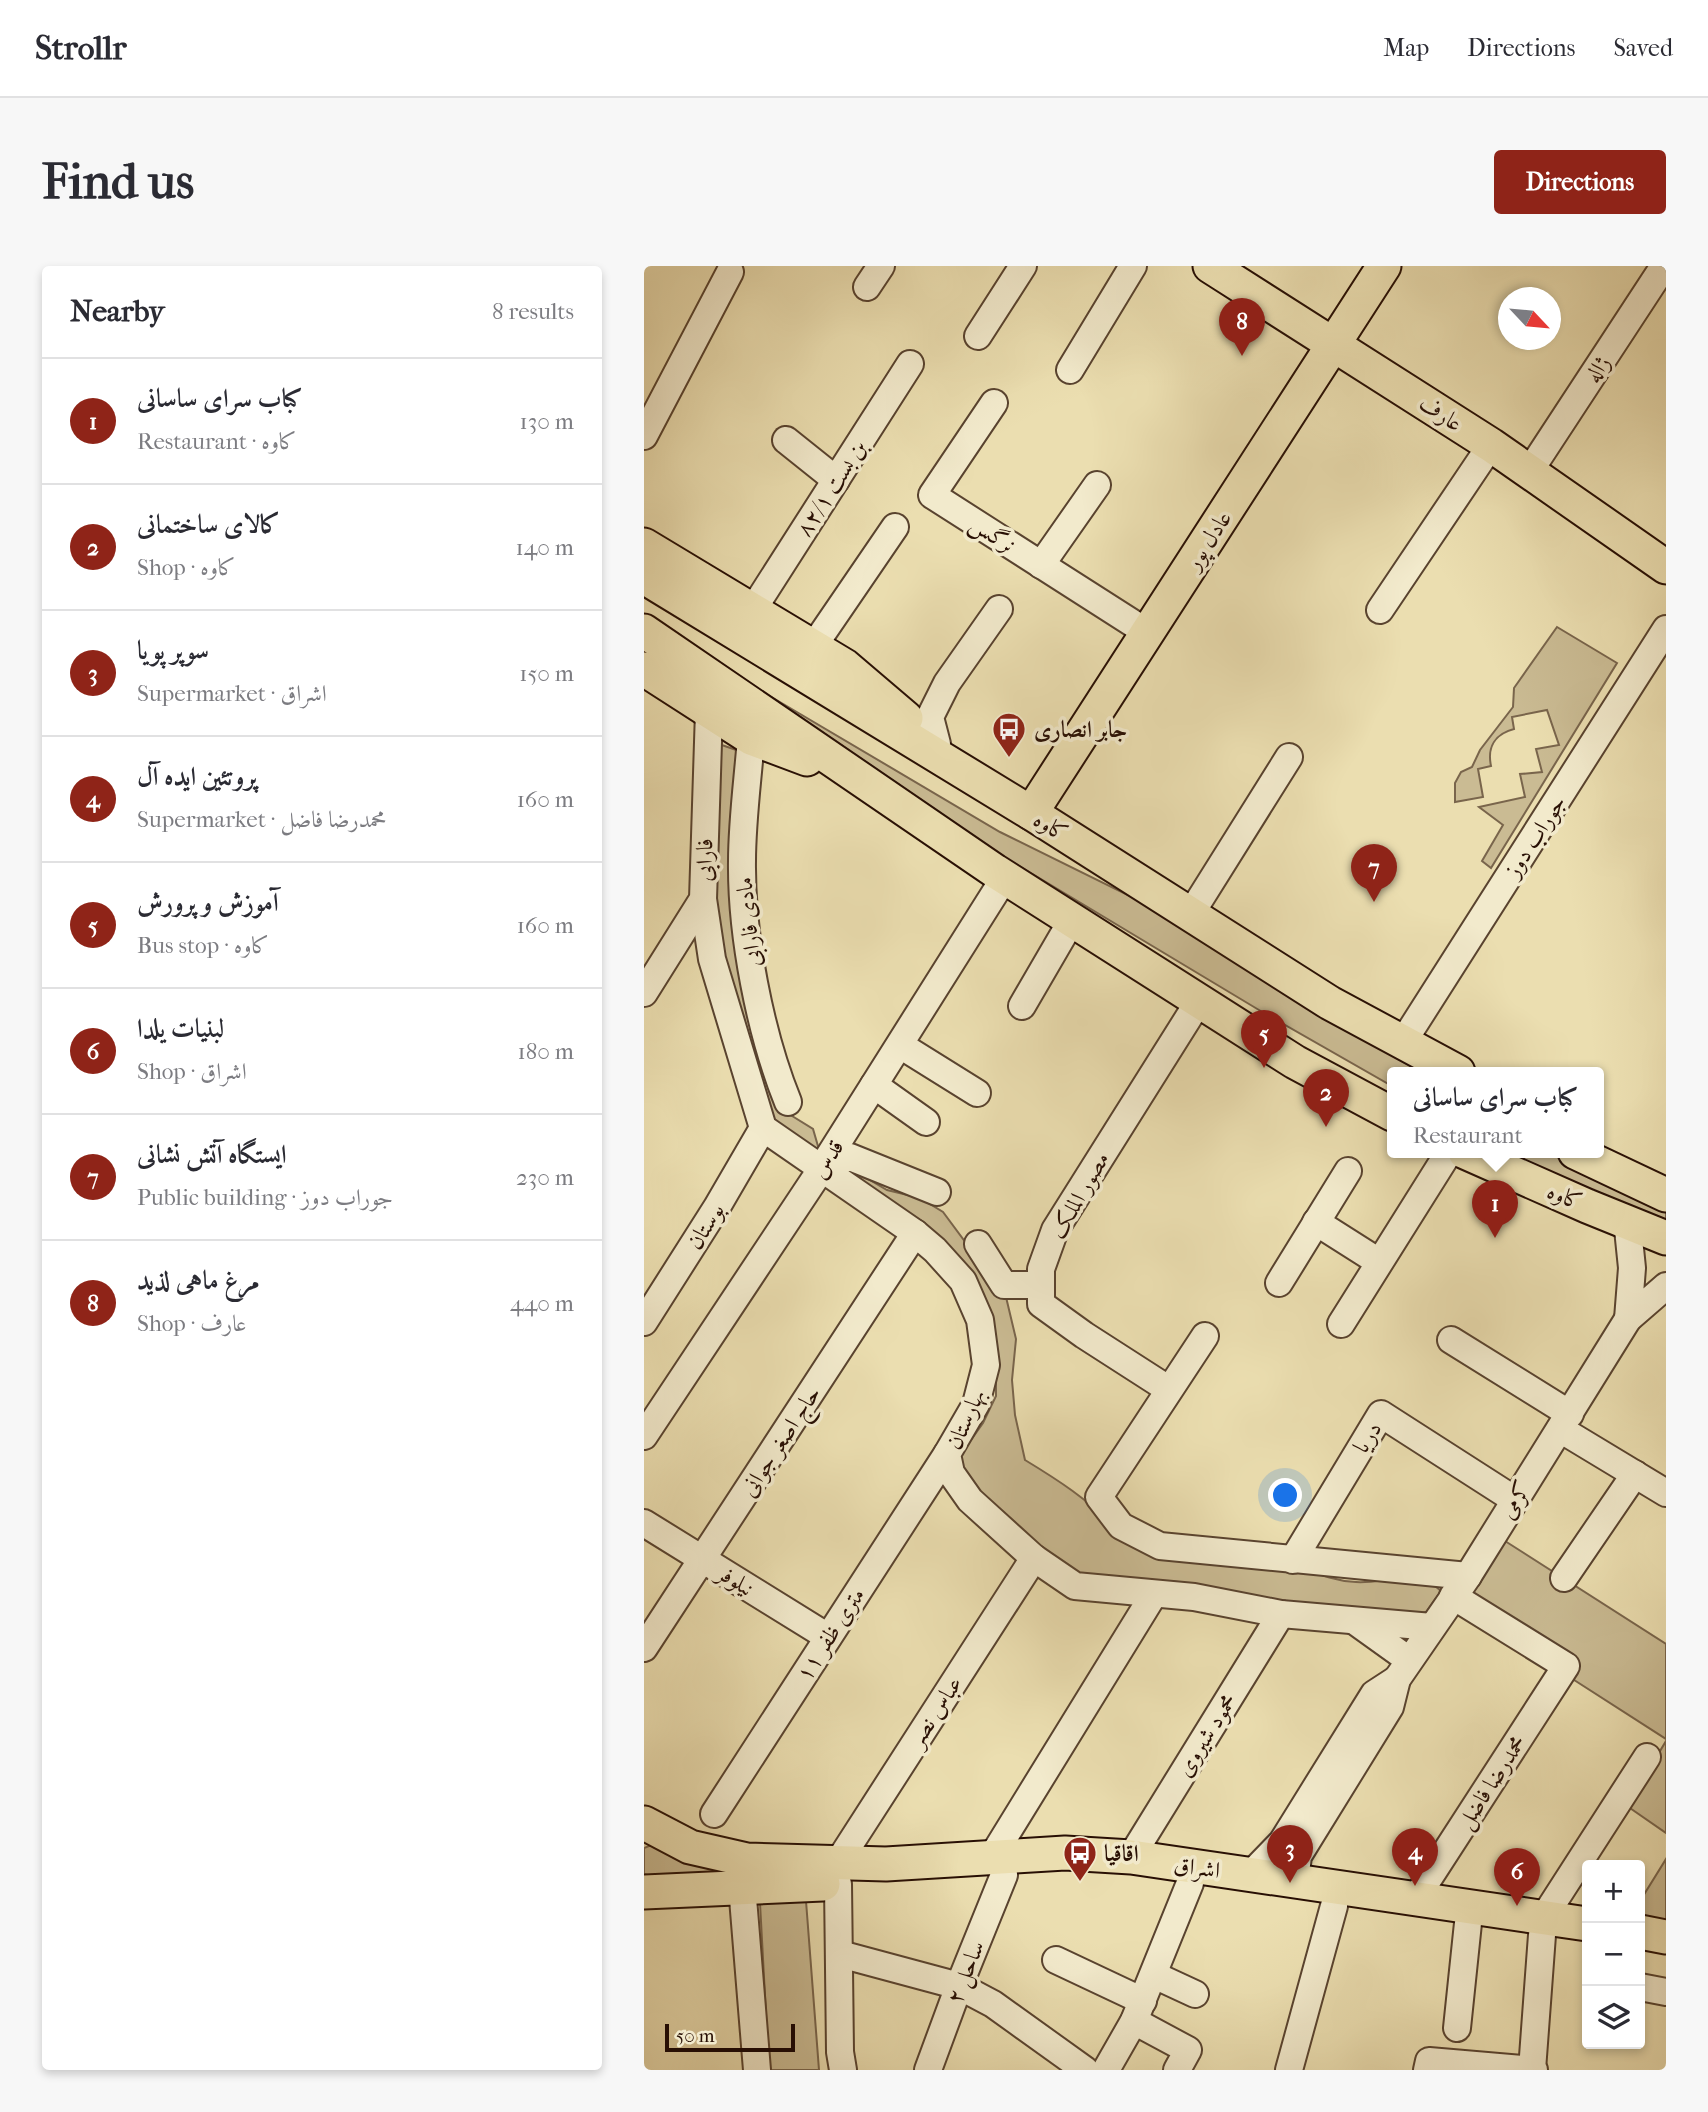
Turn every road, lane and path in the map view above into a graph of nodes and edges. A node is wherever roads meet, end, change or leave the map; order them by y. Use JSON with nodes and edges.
{"nodes":[{"id":1,"x":1023,"y":266,"type":"edge"},
{"id":2,"x":1133,"y":266,"type":"edge"},
{"id":3,"x":1384,"y":266,"type":"edge"},
{"id":4,"x":1664,"y":266,"type":"edge"},
{"id":5,"x":1218,"y":268,"type":"edge"},
{"id":6,"x":730,"y":272,"type":"dead end"},
{"id":7,"x":978,"y":336,"type":"dead end"},
{"id":8,"x":1334,"y":344,"type":"junction"},
{"id":9,"x":910,"y":364,"type":"dead end"},
{"id":10,"x":1070,"y":370,"type":"dead end"},
{"id":11,"x":994,"y":403,"type":"dead end"},
{"id":12,"x":644,"y":436,"type":"edge"},
{"id":13,"x":786,"y":440,"type":"dead end"},
{"id":14,"x":1491,"y":445,"type":"junction"},
{"id":15,"x":1530,"y":472,"type":"junction"},
{"id":16,"x":836,"y":480,"type":"junction"},
{"id":17,"x":1097,"y":485,"type":"dead end"},
{"id":18,"x":895,"y":527,"type":"dead end"},
{"id":19,"x":644,"y":545,"type":"edge"},
{"id":20,"x":1041,"y":565,"type":"junction"},
{"id":21,"x":1666,"y":567,"type":"edge"},
{"id":22,"x":644,"y":577,"type":"edge"},
{"id":23,"x":999,"y":609,"type":"dead end"},
{"id":24,"x":1380,"y":610,"type":"dead end"},
{"id":25,"x":752,"y":611,"type":"junction"},
{"id":26,"x":1666,"y":629,"type":"edge"},
{"id":27,"x":644,"y":631,"type":"edge"},
{"id":28,"x":1147,"y":633,"type":"junction"},
{"id":29,"x":813,"y":647,"type":"junction"},
{"id":30,"x":644,"y":669,"type":"edge"},
{"id":31,"x":709,"y":711,"type":"junction"},
{"id":32,"x":751,"y":738,"type":"junction"},
{"id":33,"x":937,"y":744,"type":"junction"},
{"id":34,"x":1289,"y":757,"type":"dead end"},
{"id":35,"x":859,"y":778,"type":"junction"},
{"id":36,"x":988,"y":787,"type":"junction"},
{"id":37,"x":1031,"y":813,"type":"junction"},
{"id":38,"x":1005,"y":877,"type":"junction"},
{"id":39,"x":703,"y":900,"type":"junction"},
{"id":40,"x":1191,"y":915,"type":"junction"},
{"id":41,"x":1072,"y":920,"type":"junction"},
{"id":42,"x":644,"y":993,"type":"edge"},
{"id":43,"x":1199,"y":1001,"type":"junction"},
{"id":44,"x":1022,"y":1006,"type":"dead end"},
{"id":45,"x":1403,"y":1042,"type":"junction"},
{"id":46,"x":900,"y":1045,"type":"junction"},
{"id":47,"x":1449,"y":1067,"type":"edge"},
{"id":48,"x":874,"y":1085,"type":"junction"},
{"id":49,"x":977,"y":1093,"type":"dead end"},
{"id":50,"x":788,"y":1102,"type":"dead end"},
{"id":51,"x":1387,"y":1111,"type":"edge"},
{"id":52,"x":926,"y":1122,"type":"dead end"},
{"id":53,"x":763,"y":1128,"type":"junction"},
{"id":54,"x":1604,"y":1149,"type":"edge"},
{"id":55,"x":1444,"y":1158,"type":"edge"},
{"id":56,"x":1479,"y":1158,"type":"edge"},
{"id":57,"x":1592,"y":1158,"type":"edge"},
{"id":58,"x":822,"y":1167,"type":"junction"},
{"id":59,"x":1348,"y":1171,"type":"dead end"},
{"id":60,"x":1650,"y":1178,"type":"edge"},
{"id":61,"x":937,"y":1192,"type":"dead end"},
{"id":62,"x":1666,"y":1195,"type":"edge"},
{"id":63,"x":1587,"y":1206,"type":"junction"},
{"id":64,"x":1316,"y":1222,"type":"junction"},
{"id":65,"x":1628,"y":1230,"type":"junction"},
{"id":66,"x":915,"y":1233,"type":"junction"},
{"id":67,"x":1666,"y":1238,"type":"edge"},
{"id":68,"x":978,"y":1244,"type":"dead end"},
{"id":69,"x":1666,"y":1251,"type":"edge"},
{"id":70,"x":1379,"y":1262,"type":"junction"},
{"id":71,"x":1279,"y":1283,"type":"dead end"},
{"id":72,"x":1041,"y":1285,"type":"junction"},
{"id":73,"x":1666,"y":1286,"type":"edge"},
{"id":74,"x":1628,"y":1319,"type":"junction"},
{"id":75,"x":644,"y":1322,"type":"edge"},
{"id":76,"x":1341,"y":1324,"type":"dead end"},
{"id":77,"x":1205,"y":1336,"type":"dead end"},
{"id":78,"x":1451,"y":1340,"type":"dead end"},
{"id":79,"x":1168,"y":1389,"type":"junction"},
{"id":80,"x":1565,"y":1422,"type":"junction"},
{"id":81,"x":644,"y":1436,"type":"edge"},
{"id":82,"x":947,"y":1454,"type":"junction"},
{"id":83,"x":1635,"y":1474,"type":"junction"},
{"id":84,"x":1666,"y":1493,"type":"edge"},
{"id":85,"x":1515,"y":1500,"type":"junction"},
{"id":86,"x":644,"y":1523,"type":"edge"},
{"id":87,"x":1034,"y":1558,"type":"junction"},
{"id":88,"x":703,"y":1560,"type":"junction"},
{"id":89,"x":1293,"y":1560,"type":"junction"},
{"id":90,"x":1564,"y":1578,"type":"dead end"},
{"id":91,"x":1460,"y":1586,"type":"junction"},
{"id":92,"x":1154,"y":1594,"type":"junction"},
{"id":93,"x":1281,"y":1614,"type":"junction"},
{"id":94,"x":1354,"y":1621,"type":"junction"},
{"id":95,"x":1432,"y":1627,"type":"junction"},
{"id":96,"x":828,"y":1637,"type":"junction"},
{"id":97,"x":644,"y":1648,"type":"edge"},
{"id":98,"x":1403,"y":1669,"type":"junction"},
{"id":99,"x":1647,"y":1757,"type":"dead end"},
{"id":100,"x":714,"y":1814,"type":"dead end"},
{"id":101,"x":646,"y":1827,"type":"edge"},
{"id":102,"x":1131,"y":1857,"type":"junction"},
{"id":103,"x":998,"y":1866,"type":"junction"},
{"id":104,"x":837,"y":1874,"type":"junction"},
{"id":105,"x":1251,"y":1874,"type":"junction"},
{"id":106,"x":1295,"y":1881,"type":"junction"},
{"id":107,"x":1190,"y":1883,"type":"junction"},
{"id":108,"x":742,"y":1886,"type":"junction"},
{"id":109,"x":644,"y":1892,"type":"edge"},
{"id":110,"x":1416,"y":1898,"type":"junction"},
{"id":111,"x":1334,"y":1906,"type":"junction"},
{"id":112,"x":1468,"y":1923,"type":"junction"},
{"id":113,"x":1582,"y":1924,"type":"edge"},
{"id":114,"x":1543,"y":1926,"type":"junction"},
{"id":115,"x":1645,"y":1933,"type":"edge"},
{"id":116,"x":1666,"y":1937,"type":"edge"},
{"id":117,"x":1582,"y":1940,"type":"edge"},
{"id":118,"x":1645,"y":1951,"type":"edge"},
{"id":119,"x":840,"y":1954,"type":"junction"},
{"id":120,"x":1666,"y":1954,"type":"edge"},
{"id":121,"x":1056,"y":1960,"type":"dead end"},
{"id":122,"x":1154,"y":1976,"type":"junction"},
{"id":123,"x":959,"y":1986,"type":"junction"},
{"id":124,"x":1645,"y":1988,"type":"edge"},
{"id":125,"x":1666,"y":1992,"type":"edge"},
{"id":126,"x":1195,"y":1994,"type":"dead end"},
{"id":127,"x":1139,"y":2011,"type":"junction"},
{"id":128,"x":1457,"y":2028,"type":"dead end"},
{"id":129,"x":1428,"y":2066,"type":"edge"},
{"id":130,"x":757,"y":2070,"type":"edge"},
{"id":131,"x":843,"y":2070,"type":"edge"},
{"id":132,"x":928,"y":2070,"type":"edge"},
{"id":133,"x":1085,"y":2070,"type":"edge"},
{"id":134,"x":1107,"y":2070,"type":"edge"},
{"id":135,"x":1177,"y":2070,"type":"edge"},
{"id":136,"x":1289,"y":2070,"type":"edge"},
{"id":137,"x":1533,"y":2070,"type":"edge"}],
"edges":[{"from":1,"to":7,"type":"street"},
{"from":2,"to":10,"type":"street"},
{"from":3,"to":8,"type":"main road","name":"عادل پور"},
{"from":4,"to":15,"type":"street","name":"ژاله"},
{"from":5,"to":8,"type":"main road","name":"عارف"},
{"from":6,"to":12,"type":"street"},
{"from":8,"to":14,"type":"main road","name":"عارف"},
{"from":8,"to":28,"type":"main road","name":"عادل پور"},
{"from":9,"to":16,"type":"street","name":"بن بست ۸۲/۱"},
{"from":11,"to":20,"type":"street","name":"نرگس"},
{"from":13,"to":16,"type":"street"},
{"from":14,"to":15,"type":"main road","name":"عارف"},
{"from":14,"to":24,"type":"street"},
{"from":15,"to":21,"type":"main road","name":"عارف"},
{"from":16,"to":25,"type":"street","name":"بن بست ۸۲/۱"},
{"from":17,"to":20,"type":"street"},
{"from":18,"to":29,"type":"street"},
{"from":19,"to":25,"type":"main road"},
{"from":20,"to":28,"type":"street","name":"نرگس"},
{"from":22,"to":36,"type":"main road","name":"کاوه"},
{"from":23,"to":33,"type":"street"},
{"from":25,"to":29,"type":"main road"},
{"from":26,"to":45,"type":"street","name":"جوراب دوز"},
{"from":27,"to":35,"type":"main road"},
{"from":28,"to":37,"type":"main road","name":"عادل پور"},
{"from":29,"to":33,"type":"main road"},
{"from":30,"to":31,"type":"main road"},
{"from":31,"to":32,"type":"main road"},
{"from":31,"to":39,"type":"street","name":"فارابی"},
{"from":32,"to":35,"type":"main road"},
{"from":32,"to":50,"type":"street","name":"مادی فارابی"},
{"from":33,"to":36,"type":"main road"},
{"from":34,"to":40,"type":"street"},
{"from":35,"to":38,"type":"main road"},
{"from":36,"to":37,"type":"main road","name":"کاوه"},
{"from":37,"to":40,"type":"main road","name":"کاوه"},
{"from":38,"to":41,"type":"main road"},
{"from":38,"to":46,"type":"street","name":"قدس"},
{"from":39,"to":42,"type":"street","name":"فارابی"},
{"from":39,"to":53,"type":"street"},
{"from":40,"to":45,"type":"main road","name":"کاوه"},
{"from":41,"to":43,"type":"main road"},
{"from":41,"to":44,"type":"street"},
{"from":43,"to":51,"type":"main road"},
{"from":43,"to":72,"type":"street","name":"مصور الملک"},
{"from":45,"to":47,"type":"main road","name":"کاوه"},
{"from":46,"to":48,"type":"street","name":"قدس"},
{"from":46,"to":49,"type":"street"},
{"from":48,"to":52,"type":"street"},
{"from":48,"to":58,"type":"street","name":"قدس"},
{"from":53,"to":58,"type":"street","name":"بهارستان"},
{"from":53,"to":75,"type":"street","name":"بوستان"},
{"from":54,"to":60,"type":"main road"},
{"from":55,"to":70,"type":"street"},
{"from":56,"to":63,"type":"main road","name":"کاوه"},
{"from":57,"to":60,"type":"main road"},
{"from":58,"to":61,"type":"street"},
{"from":58,"to":66,"type":"street","name":"بهارستان"},
{"from":58,"to":81,"type":"street","name":"قدس"},
{"from":59,"to":64,"type":"street"},
{"from":60,"to":62,"type":"main road"},
{"from":63,"to":65,"type":"main road"},
{"from":63,"to":67,"type":"main road","name":"کاوه"},
{"from":64,"to":70,"type":"street"},
{"from":64,"to":71,"type":"street"},
{"from":65,"to":69,"type":"main road"},
{"from":65,"to":74,"type":"street","name":"کرمی"},
{"from":66,"to":82,"type":"street","name":"بهارستان"},
{"from":66,"to":88,"type":"street","name":"حاج اصغر جوانی"},
{"from":68,"to":72,"type":"street"},
{"from":70,"to":76,"type":"street"},
{"from":72,"to":79,"type":"street"},
{"from":73,"to":74,"type":"street","name":"کرمی"},
{"from":74,"to":80,"type":"street","name":"کرمی"},
{"from":77,"to":79,"type":"street"},
{"from":78,"to":80,"type":"street"},
{"from":79,"to":89,"type":"street"},
{"from":80,"to":83,"type":"street"},
{"from":80,"to":85,"type":"street","name":"کرمی"},
{"from":82,"to":87,"type":"street","name":"بهارستان"},
{"from":82,"to":96,"type":"street","name":"۱۱ متری ظفر"},
{"from":83,"to":84,"type":"street"},
{"from":83,"to":90,"type":"street"},
{"from":85,"to":89,"type":"street","name":"دریا"},
{"from":85,"to":91,"type":"street","name":"کرمی"},
{"from":86,"to":88,"type":"street","name":"نیلوفر"},
{"from":87,"to":92,"type":"street","name":"بهارستان"},
{"from":87,"to":104,"type":"street","name":"عباس نصر"},
{"from":88,"to":96,"type":"street","name":"نیلوفر"},
{"from":88,"to":97,"type":"street","name":"حاج اصغر جوانی"},
{"from":89,"to":91,"type":"street"},
{"from":91,"to":95,"type":"street","name":"کرمی"},
{"from":91,"to":110,"type":"street","name":"محمدرضا فاضل"},
{"from":92,"to":93,"type":"street","name":"بهارستان"},
{"from":92,"to":103,"type":"street"},
{"from":93,"to":94,"type":"street","name":"بهارستان"},
{"from":93,"to":102,"type":"street","name":"محمود شیروی"},
{"from":94,"to":95,"type":"street","name":"بهارستان"},
{"from":94,"to":98,"type":"street"},
{"from":95,"to":98,"type":"street","name":"کرمی"},
{"from":96,"to":100,"type":"street","name":"۱۱ متری ظفر"},
{"from":98,"to":105,"type":"street","name":"کرمی"},
{"from":98,"to":106,"type":"street","name":"کرمی"},
{"from":99,"to":114,"type":"street"},
{"from":101,"to":104,"type":"main road","name":"اشراق"},
{"from":102,"to":103,"type":"main road","name":"اشراق"},
{"from":102,"to":105,"type":"main road","name":"اشراق"},
{"from":103,"to":104,"type":"main road","name":"اشراق"},
{"from":103,"to":107,"type":"main road","name":"اشراق"},
{"from":103,"to":123,"type":"street","name":"ساحل ۲"},
{"from":104,"to":108,"type":"main road","name":"اشراق"},
{"from":104,"to":119,"type":"street"},
{"from":105,"to":106,"type":"main road","name":"اشراق"},
{"from":106,"to":110,"type":"main road","name":"اشراق"},
{"from":107,"to":111,"type":"main road","name":"اشراق"},
{"from":107,"to":122,"type":"street"},
{"from":108,"to":109,"type":"main road","name":"اشراق"},
{"from":108,"to":130,"type":"street"},
{"from":110,"to":114,"type":"main road","name":"اشراق"},
{"from":111,"to":112,"type":"main road","name":"اشراق"},
{"from":111,"to":136,"type":"street"},
{"from":112,"to":114,"type":"main road","name":"اشراق"},
{"from":112,"to":128,"type":"street"},
{"from":113,"to":114,"type":"main road","name":"اشراق"},
{"from":114,"to":117,"type":"main road","name":"اشراق"},
{"from":114,"to":137,"type":"street"},
{"from":115,"to":116,"type":"main road"},
{"from":118,"to":120,"type":"main road"},
{"from":119,"to":123,"type":"street"},
{"from":119,"to":131,"type":"street"},
{"from":121,"to":127,"type":"street"},
{"from":122,"to":126,"type":"street"},
{"from":122,"to":127,"type":"street"},
{"from":123,"to":132,"type":"street","name":"ساحل ۲"},
{"from":123,"to":133,"type":"street"},
{"from":124,"to":125,"type":"street"},
{"from":127,"to":134,"type":"street"},
{"from":127,"to":135,"type":"street"},
{"from":129,"to":137,"type":"street"}]}
